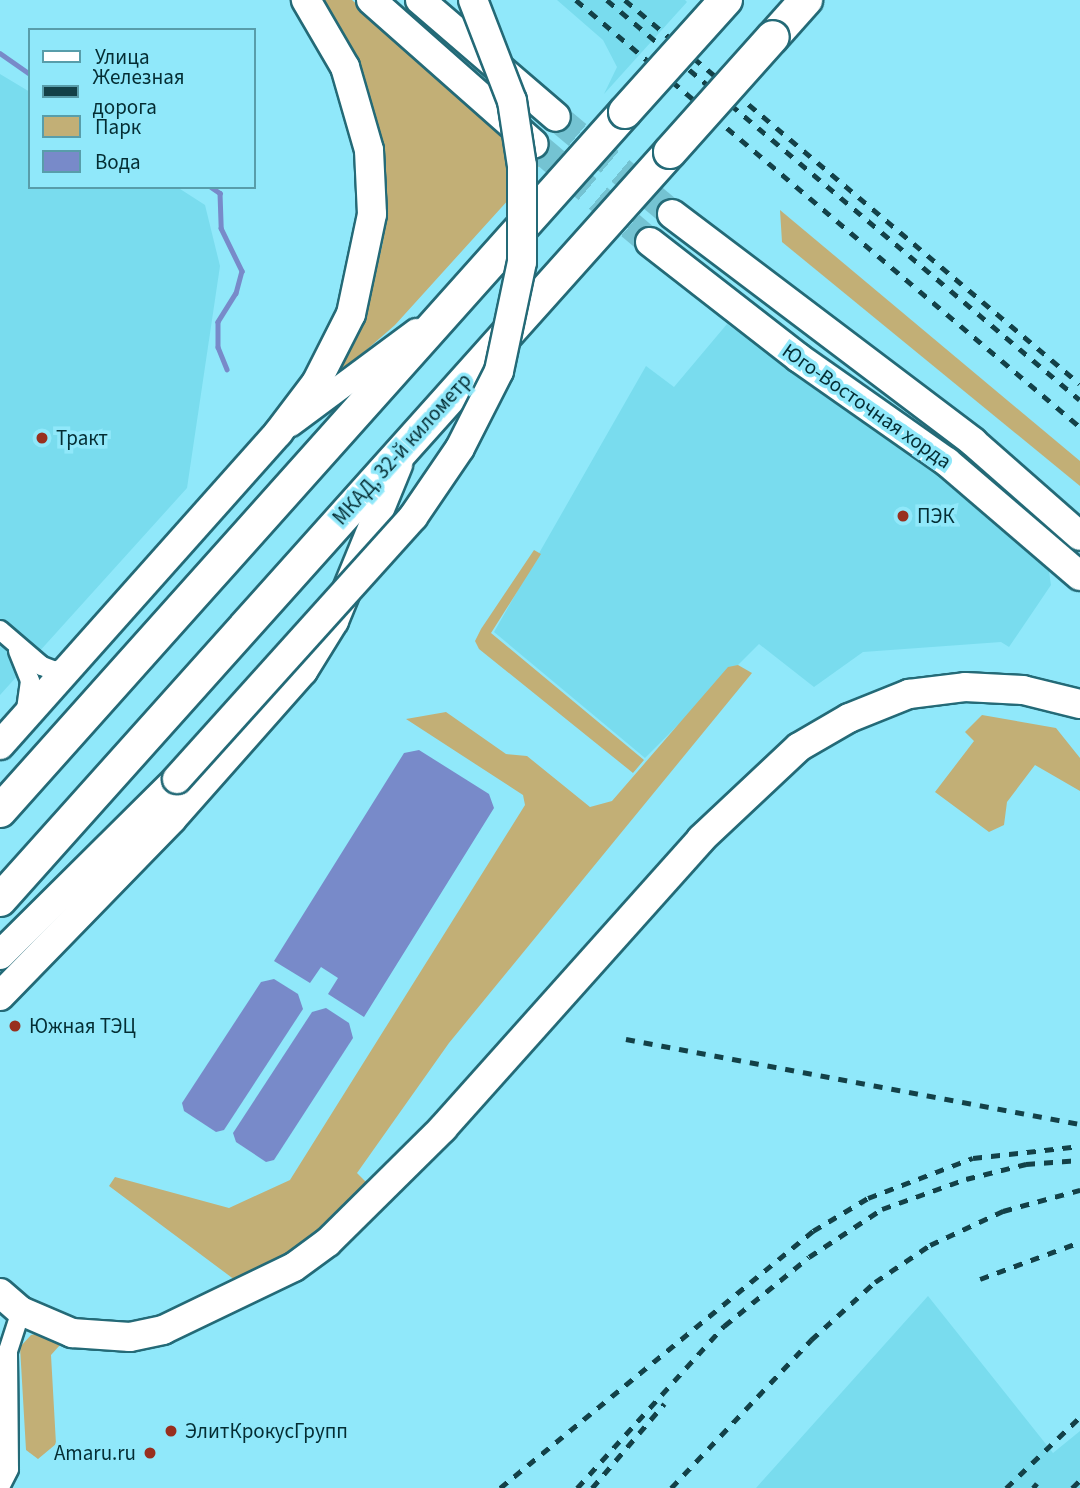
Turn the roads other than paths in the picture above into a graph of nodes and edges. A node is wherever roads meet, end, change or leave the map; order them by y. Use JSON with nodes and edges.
{"nodes":[{"id":1,"x":306,"y":0,"type":"edge"},
{"id":2,"x":371,"y":0,"type":"edge"},
{"id":3,"x":420,"y":0,"type":"edge"},
{"id":4,"x":473,"y":0,"type":"edge"},
{"id":5,"x":726,"y":0,"type":"edge"},
{"id":6,"x":806,"y":0,"type":"edge"},
{"id":7,"x":556,"y":117,"type":"tunnel mouth"},
{"id":8,"x":534,"y":144,"type":"tunnel mouth"},
{"id":9,"x":672,"y":214,"type":"tunnel mouth"},
{"id":10,"x":650,"y":242,"type":"tunnel mouth"},
{"id":11,"x":459,"y":299,"type":"junction"},
{"id":12,"x":420,"y":429,"type":"junction"},
{"id":13,"x":278,"y":433,"type":"junction"},
{"id":14,"x":1080,"y":536,"type":"edge"},
{"id":15,"x":1080,"y":576,"type":"edge"},
{"id":16,"x":0,"y":630,"type":"edge"},
{"id":17,"x":17,"y":648,"type":"junction"},
{"id":18,"x":70,"y":665,"type":"junction"},
{"id":19,"x":1080,"y":704,"type":"edge"},
{"id":20,"x":24,"y":717,"type":"junction"},
{"id":21,"x":0,"y":745,"type":"edge"},
{"id":22,"x":0,"y":811,"type":"edge"},
{"id":23,"x":0,"y":900,"type":"edge"},
{"id":24,"x":0,"y":955,"type":"edge"},
{"id":25,"x":0,"y":996,"type":"edge"},
{"id":26,"x":10,"y":1302,"type":"edge"},
{"id":27,"x":0,"y":1488,"type":"edge"}],
"edges":[{"from":1,"to":13,"type":"main road"},
{"from":2,"to":8,"type":"main road"},
{"from":3,"to":7,"type":"main road"},
{"from":4,"to":24,"type":"main road","bridge":true},
{"from":5,"to":11,"type":"highway","bridge":true},
{"from":6,"to":12,"type":"highway","name":"МКАД, 32-й километр","bridge":true},
{"from":9,"to":14,"type":"main road","name":"Юго-Восточная хорда"},
{"from":10,"to":15,"type":"main road","name":"Юго-Восточная хорда"},
{"from":11,"to":13,"type":"street"},
{"from":11,"to":22,"type":"highway"},
{"from":12,"to":23,"type":"highway","name":"МКАД, 32-й километр"},
{"from":12,"to":25,"type":"main road"},
{"from":13,"to":18,"type":"main road"},
{"from":16,"to":17,"type":"street"},
{"from":17,"to":18,"type":"street"},
{"from":17,"to":20,"type":"street"},
{"from":18,"to":20,"type":"main road"},
{"from":19,"to":26,"type":"main road"},
{"from":20,"to":21,"type":"main road"},
{"from":26,"to":27,"type":"street"}]}
